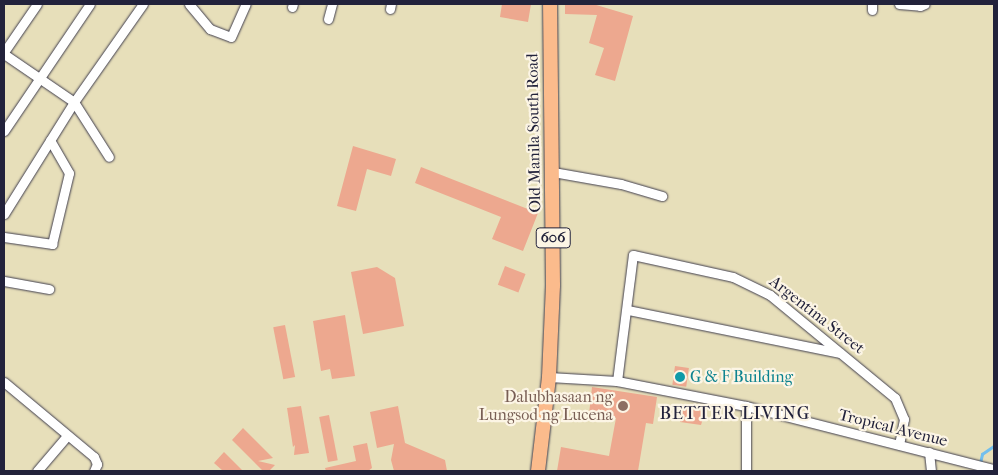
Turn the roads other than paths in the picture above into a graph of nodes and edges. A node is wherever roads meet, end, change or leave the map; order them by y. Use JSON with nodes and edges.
{"nodes":[{"id":1,"x":37,"y":4,"type":"edge"},
{"id":2,"x":90,"y":4,"type":"edge"},
{"id":3,"x":143,"y":4,"type":"edge"},
{"id":4,"x":246,"y":4,"type":"edge"},
{"id":5,"x":332,"y":4,"type":"edge"},
{"id":6,"x":550,"y":4,"type":"edge"},
{"id":7,"x":899,"y":4,"type":"edge"},
{"id":8,"x":926,"y":4,"type":"edge"},
{"id":9,"x":192,"y":5,"type":"edge"},
{"id":10,"x":328,"y":19,"type":"dead end"},
{"id":11,"x":4,"y":53,"type":"edge"},
{"id":12,"x":39,"y":78,"type":"junction"},
{"id":13,"x":74,"y":102,"type":"junction"},
{"id":14,"x":4,"y":131,"type":"edge"},
{"id":15,"x":50,"y":140,"type":"junction"},
{"id":16,"x":109,"y":157,"type":"dead end"},
{"id":17,"x":553,"y":172,"type":"junction"},
{"id":18,"x":662,"y":196,"type":"dead end"},
{"id":19,"x":4,"y":214,"type":"edge"},
{"id":20,"x":4,"y":237,"type":"edge"},
{"id":21,"x":4,"y":281,"type":"edge"},
{"id":22,"x":49,"y":289,"type":"dead end"},
{"id":23,"x":628,"y":310,"type":"junction"},
{"id":24,"x":843,"y":354,"type":"junction"},
{"id":25,"x":549,"y":377,"type":"junction"},
{"id":26,"x":617,"y":381,"type":"junction"},
{"id":27,"x":4,"y":382,"type":"edge"},
{"id":28,"x":746,"y":406,"type":"junction"},
{"id":29,"x":66,"y":437,"type":"junction"},
{"id":30,"x":898,"y":445,"type":"junction"},
{"id":31,"x":929,"y":452,"type":"junction"},
{"id":32,"x":994,"y":469,"type":"edge"},
{"id":33,"x":37,"y":471,"type":"edge"},
{"id":34,"x":94,"y":471,"type":"edge"},
{"id":35,"x":538,"y":471,"type":"edge"},
{"id":36,"x":746,"y":471,"type":"edge"},
{"id":37,"x":931,"y":471,"type":"edge"}],
"edges":[{"from":1,"to":11,"type":"street"},
{"from":2,"to":12,"type":"street"},
{"from":3,"to":13,"type":"street"},
{"from":4,"to":9,"type":"street"},
{"from":5,"to":10,"type":"street"},
{"from":6,"to":17,"type":"main road","name":"Old Manila South Road","number":"606"},
{"from":7,"to":8,"type":"street"},
{"from":11,"to":12,"type":"street"},
{"from":12,"to":13,"type":"street"},
{"from":12,"to":14,"type":"street"},
{"from":13,"to":15,"type":"street"},
{"from":13,"to":16,"type":"street"},
{"from":15,"to":19,"type":"street"},
{"from":15,"to":20,"type":"street"},
{"from":17,"to":18,"type":"street"},
{"from":17,"to":25,"type":"main road","name":"Old Manila South Road","number":"606"},
{"from":21,"to":22,"type":"street"},
{"from":23,"to":24,"type":"street"},
{"from":23,"to":24,"type":"street","name":"Argentina Street"},
{"from":23,"to":26,"type":"street"},
{"from":24,"to":30,"type":"street","name":"Argentina Street"},
{"from":25,"to":26,"type":"street","name":"Tropical Avenue"},
{"from":25,"to":35,"type":"main road","name":"Old Manila South Road","number":"606"},
{"from":26,"to":28,"type":"street","name":"Tropical Avenue"},
{"from":27,"to":29,"type":"street"},
{"from":28,"to":30,"type":"street","name":"Tropical Avenue"},
{"from":28,"to":36,"type":"street"},
{"from":29,"to":33,"type":"street"},
{"from":29,"to":34,"type":"street"},
{"from":30,"to":31,"type":"street","name":"Tropical Avenue"},
{"from":31,"to":32,"type":"street","name":"Tropical Avenue"},
{"from":31,"to":37,"type":"street"}]}
